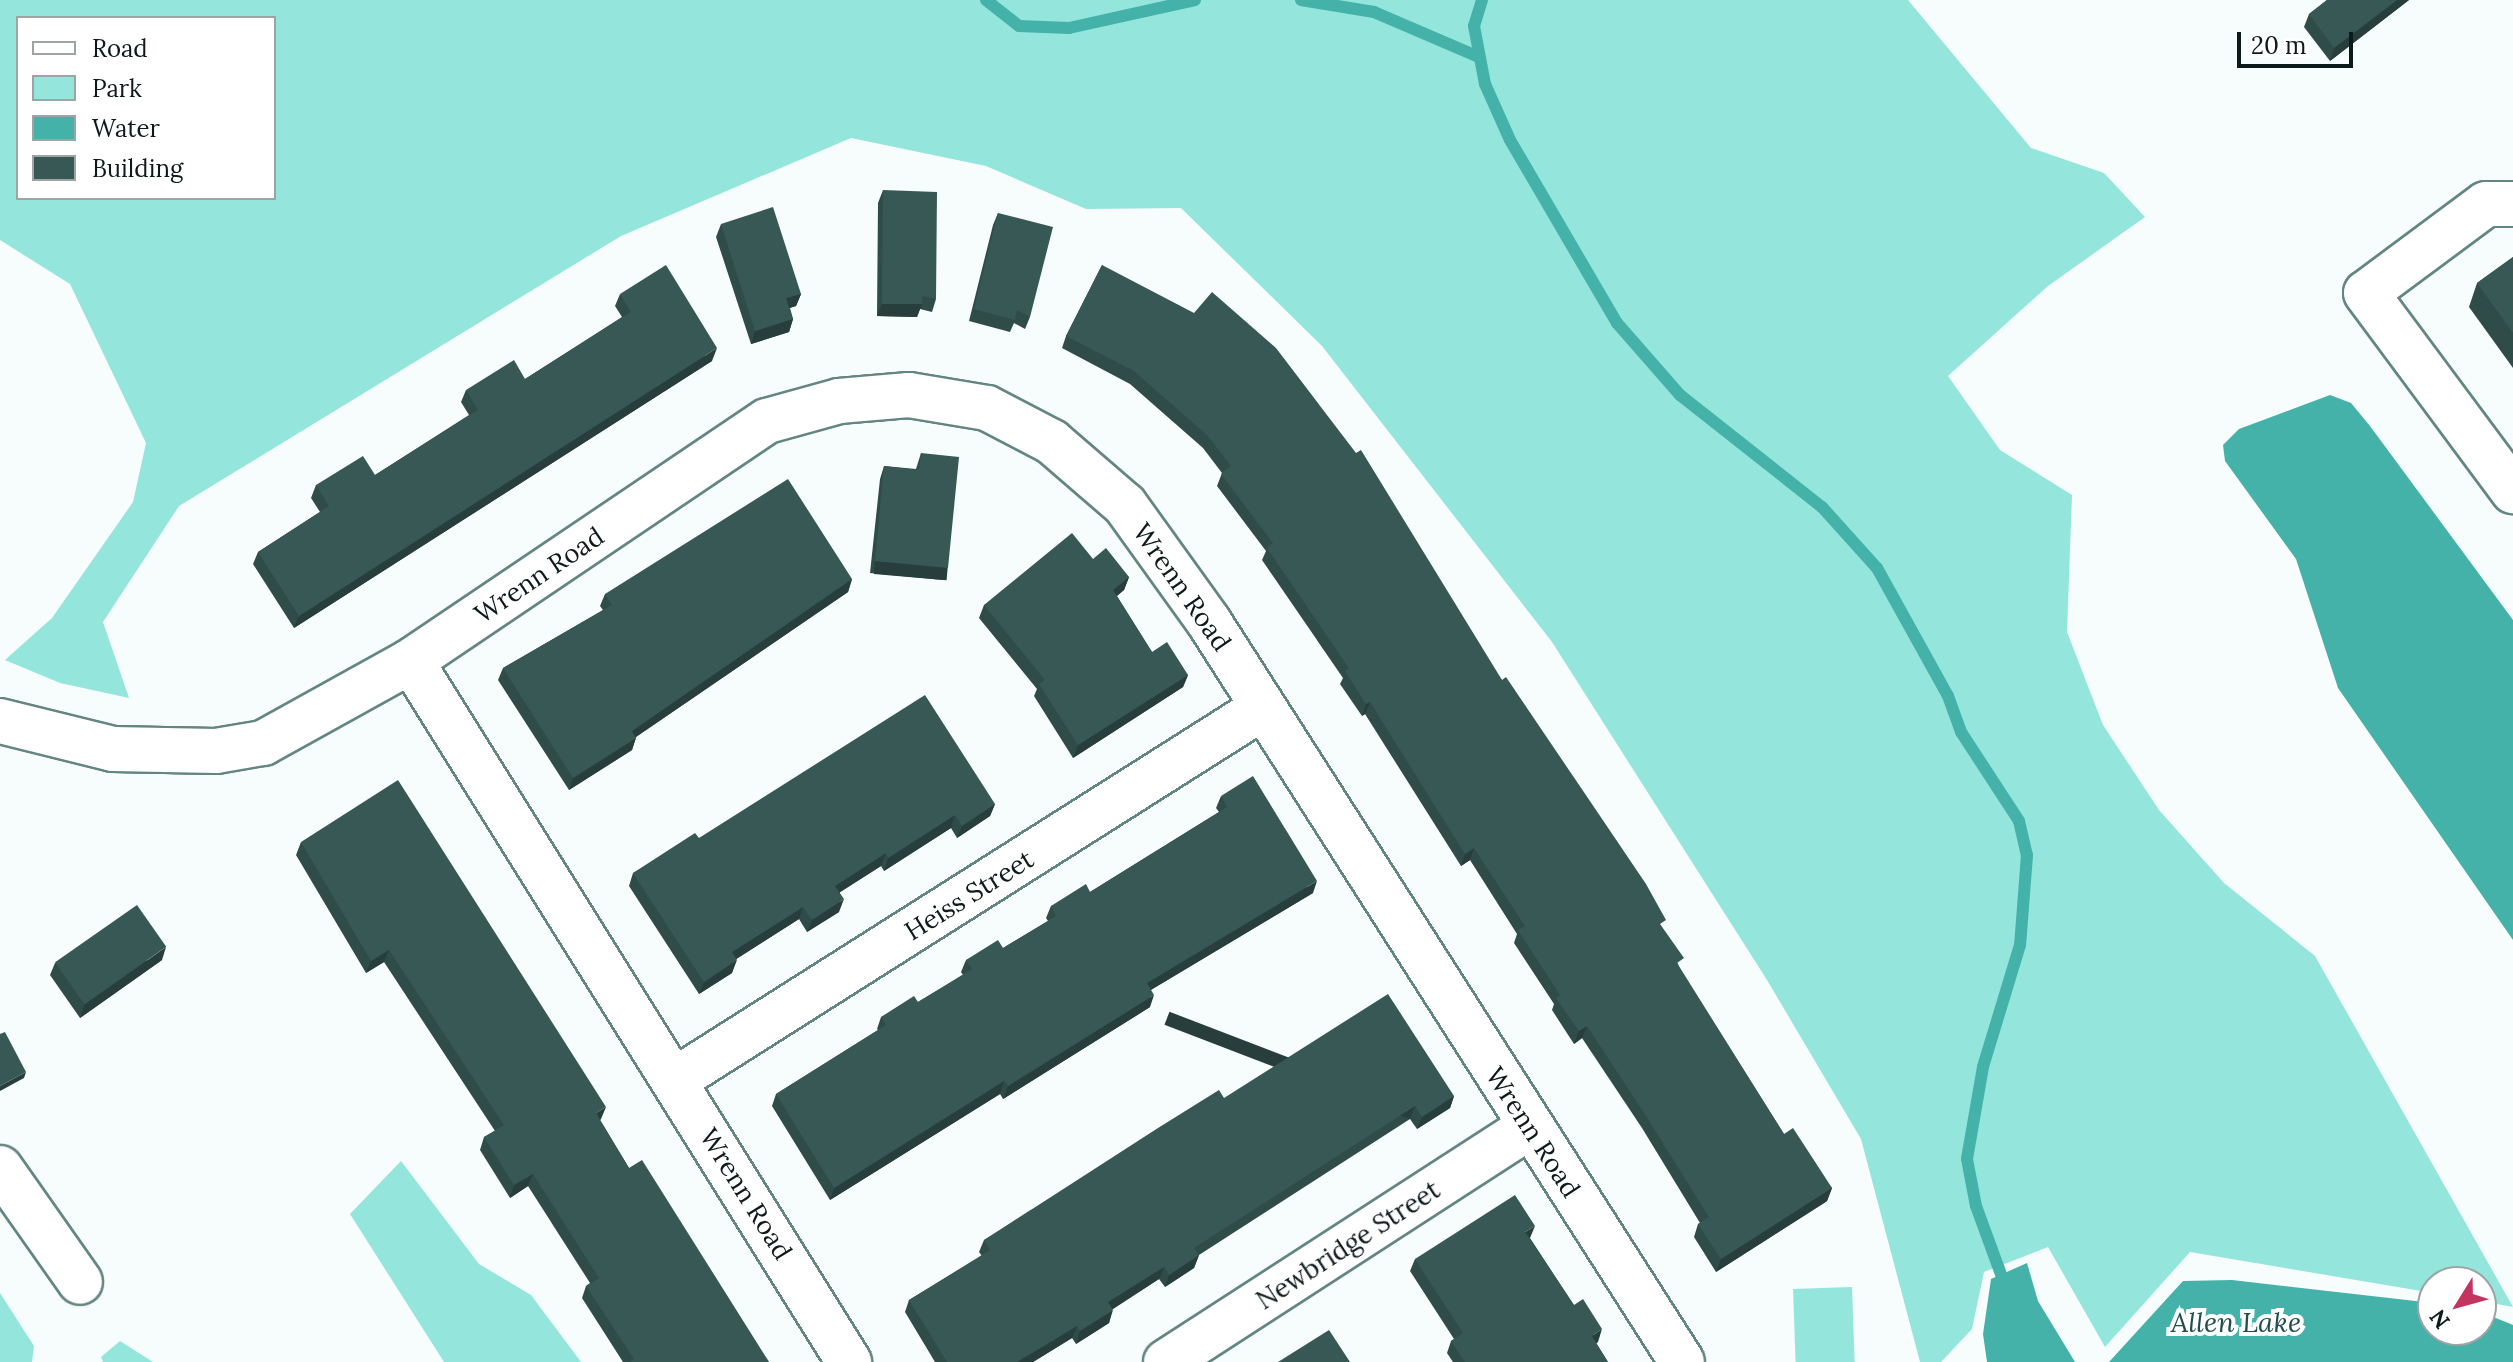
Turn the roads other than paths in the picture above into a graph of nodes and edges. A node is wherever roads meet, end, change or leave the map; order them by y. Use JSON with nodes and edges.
{"nodes":[{"id":1,"x":2513,"y":204,"type":"edge"},
{"id":2,"x":2513,"y":491,"type":"edge"},
{"id":3,"x":411,"y":661,"type":"junction"},
{"id":4,"x":1262,"y":708,"type":"junction"},
{"id":5,"x":0,"y":721,"type":"edge"},
{"id":6,"x":675,"y":1080,"type":"junction"},
{"id":7,"x":1529,"y":1127,"type":"junction"},
{"id":8,"x":0,"y":1168,"type":"edge"},
{"id":9,"x":80,"y":1282,"type":"dead end"},
{"id":10,"x":849,"y":1362,"type":"edge"},
{"id":11,"x":1166,"y":1362,"type":"edge"},
{"id":12,"x":1682,"y":1362,"type":"edge"}],
"edges":[{"from":1,"to":2,"type":"street"},
{"from":3,"to":4,"type":"street","name":"Wrenn Road"},
{"from":3,"to":5,"type":"street","name":"Wrenn Road"},
{"from":3,"to":6,"type":"street","name":"Wrenn Road"},
{"from":4,"to":6,"type":"street","name":"Heiss Street"},
{"from":4,"to":7,"type":"street","name":"Wrenn Road"},
{"from":6,"to":10,"type":"street","name":"Wrenn Road"},
{"from":7,"to":11,"type":"street","name":"Newbridge Street"},
{"from":7,"to":12,"type":"street","name":"Wrenn Road"},
{"from":8,"to":9,"type":"street"}]}
